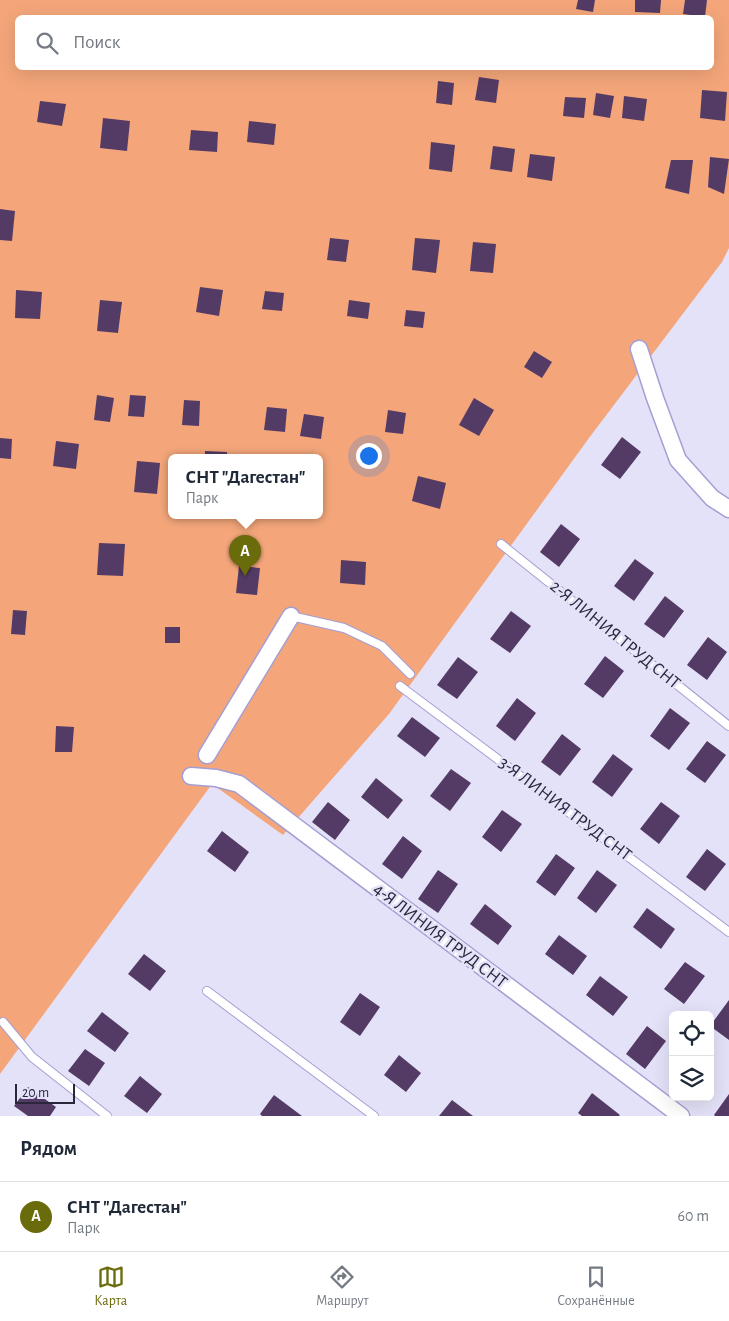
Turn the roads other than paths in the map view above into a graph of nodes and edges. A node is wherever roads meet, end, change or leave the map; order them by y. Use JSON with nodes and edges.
{"nodes":[{"id":1,"x":640,"y":349,"type":"dead end"},
{"id":2,"x":729,"y":509,"type":"edge"},
{"id":3,"x":501,"y":544,"type":"dead end"},
{"id":4,"x":292,"y":616,"type":"joint"},
{"id":5,"x":410,"y":674,"type":"dead end"},
{"id":6,"x":400,"y":686,"type":"dead end"},
{"id":7,"x":729,"y":726,"type":"edge"},
{"id":8,"x":207,"y":756,"type":"dead end"},
{"id":9,"x":191,"y":776,"type":"dead end"},
{"id":10,"x":729,"y":932,"type":"edge"},
{"id":11,"x":207,"y":991,"type":"dead end"},
{"id":12,"x":3,"y":1022,"type":"dead end"},
{"id":13,"x":107,"y":1116,"type":"edge"},
{"id":14,"x":374,"y":1116,"type":"edge"},
{"id":15,"x":681,"y":1116,"type":"edge"}],
"edges":[{"from":1,"to":2,"type":"street"},
{"from":3,"to":7,"type":"lane","name":"2-Я ЛИНИЯ ТРУД СНТ"},
{"from":4,"to":5,"type":"lane"},
{"from":4,"to":8,"type":"street"},
{"from":6,"to":10,"type":"lane","name":"3-Я ЛИНИЯ ТРУД СНТ"},
{"from":9,"to":15,"type":"street","name":"4-Я ЛИНИЯ ТРУД СНТ"},
{"from":11,"to":14,"type":"lane"},
{"from":12,"to":13,"type":"lane"}]}
